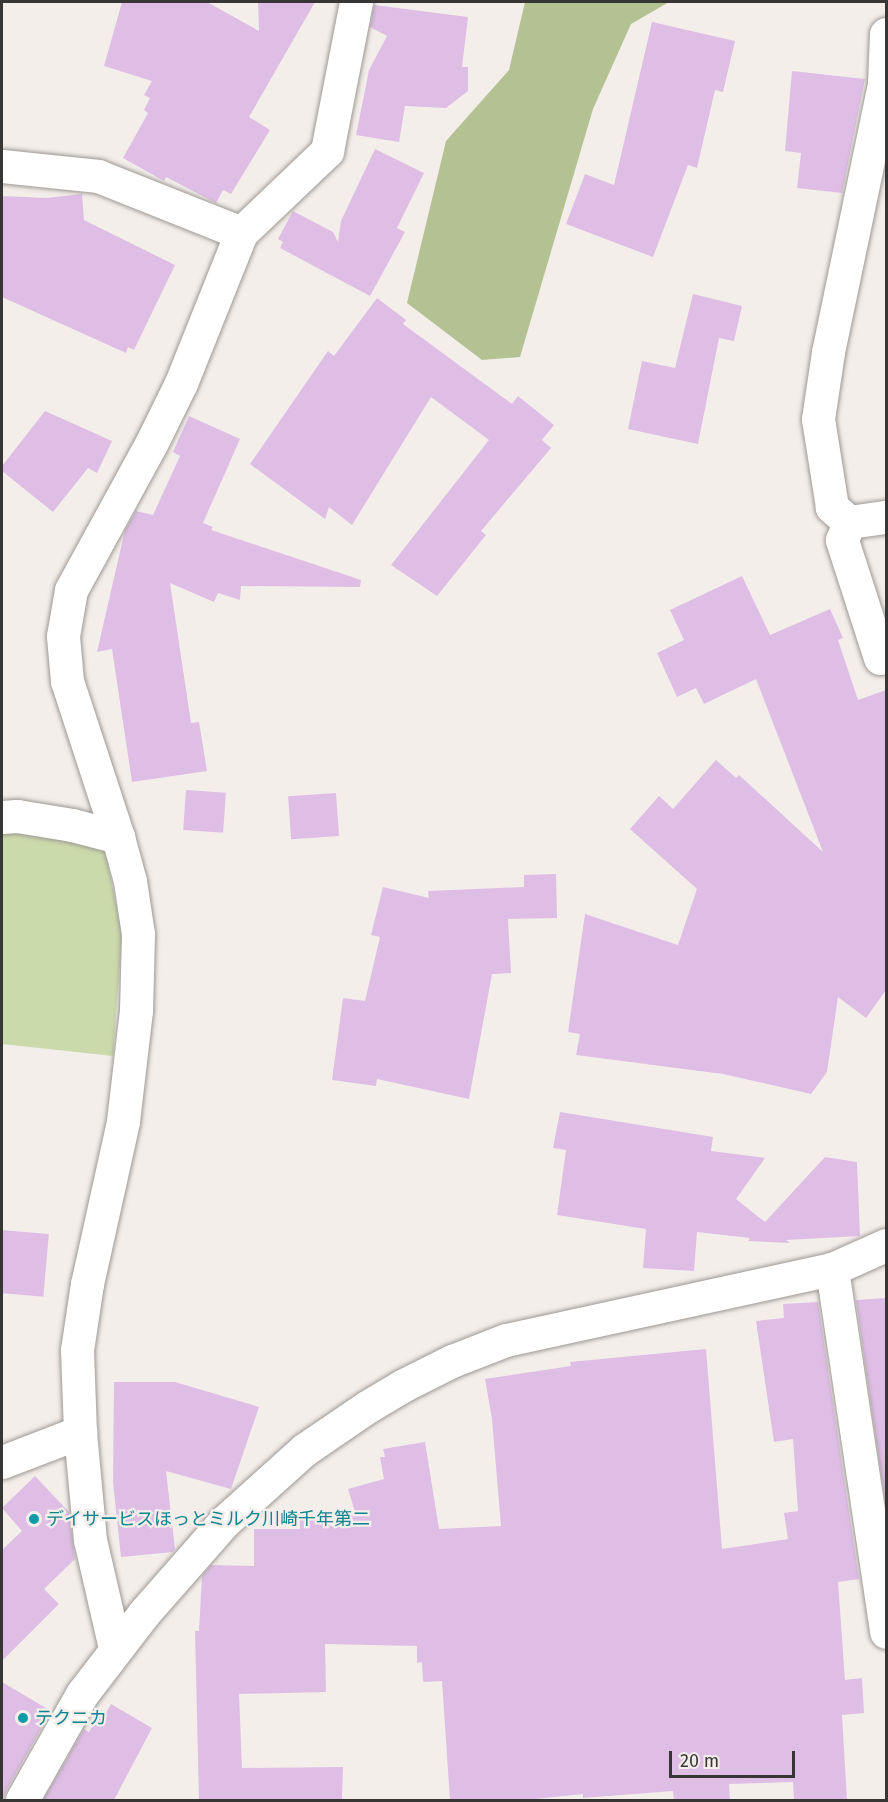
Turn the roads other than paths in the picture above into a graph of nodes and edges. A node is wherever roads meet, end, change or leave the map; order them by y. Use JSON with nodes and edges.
{"nodes":[{"id":1,"x":356,"y":2,"type":"edge"},
{"id":2,"x":886,"y":34,"type":"edge"},
{"id":3,"x":2,"y":166,"type":"edge"},
{"id":4,"x":241,"y":233,"type":"junction"},
{"id":5,"x":886,"y":517,"type":"edge"},
{"id":6,"x":849,"y":522,"type":"junction"},
{"id":7,"x":880,"y":658,"type":"dead end"},
{"id":8,"x":2,"y":817,"type":"edge"},
{"id":9,"x":118,"y":837,"type":"junction"},
{"id":10,"x":886,"y":1245,"type":"edge"},
{"id":11,"x":832,"y":1269,"type":"junction"},
{"id":12,"x":80,"y":1432,"type":"junction"},
{"id":13,"x":2,"y":1462,"type":"edge"},
{"id":14,"x":886,"y":1632,"type":"edge"},
{"id":15,"x":116,"y":1648,"type":"junction"},
{"id":16,"x":22,"y":1800,"type":"edge"}],
"edges":[{"from":1,"to":4,"type":"street"},
{"from":2,"to":6,"type":"street"},
{"from":3,"to":4,"type":"street"},
{"from":4,"to":9,"type":"street"},
{"from":5,"to":6,"type":"street"},
{"from":6,"to":7,"type":"street"},
{"from":8,"to":9,"type":"street"},
{"from":9,"to":12,"type":"street"},
{"from":10,"to":11,"type":"street"},
{"from":11,"to":14,"type":"street"},
{"from":11,"to":15,"type":"street"},
{"from":12,"to":13,"type":"street"},
{"from":12,"to":15,"type":"street"},
{"from":15,"to":16,"type":"street"}]}
